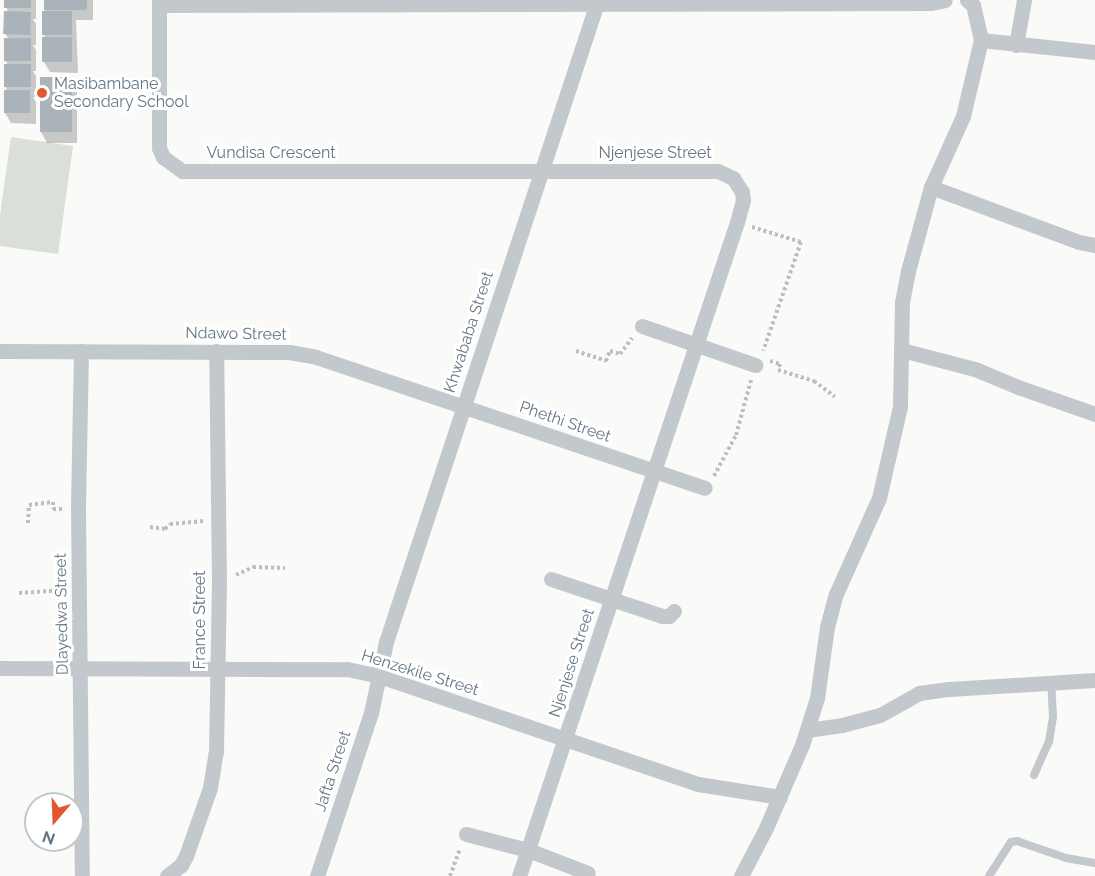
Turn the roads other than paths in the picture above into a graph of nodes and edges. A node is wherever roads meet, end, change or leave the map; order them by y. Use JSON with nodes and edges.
{"nodes":[{"id":1,"x":945,"y":0,"type":"edge"},
{"id":2,"x":967,"y":0,"type":"edge"},
{"id":3,"x":1024,"y":0,"type":"edge"},
{"id":4,"x":597,"y":2,"type":"edge"},
{"id":5,"x":159,"y":3,"type":"edge"},
{"id":6,"x":981,"y":40,"type":"junction"},
{"id":7,"x":1016,"y":45,"type":"junction"},
{"id":8,"x":1095,"y":51,"type":"edge"},
{"id":9,"x":542,"y":171,"type":"junction"},
{"id":10,"x":931,"y":187,"type":"junction"},
{"id":11,"x":1095,"y":245,"type":"edge"},
{"id":12,"x":642,"y":326,"type":"road end"},
{"id":13,"x":697,"y":345,"type":"junction"},
{"id":14,"x":902,"y":350,"type":"junction"},
{"id":15,"x":0,"y":351,"type":"edge"},
{"id":16,"x":81,"y":351,"type":"junction"},
{"id":17,"x":216,"y":351,"type":"junction"},
{"id":18,"x":755,"y":365,"type":"road end"},
{"id":19,"x":463,"y":407,"type":"junction"},
{"id":20,"x":1095,"y":414,"type":"edge"},
{"id":21,"x":655,"y":471,"type":"junction"},
{"id":22,"x":705,"y":488,"type":"road end"},
{"id":23,"x":551,"y":579,"type":"dead end"},
{"id":24,"x":612,"y":599,"type":"junction"},
{"id":25,"x":674,"y":611,"type":"dead end"},
{"id":26,"x":0,"y":668,"type":"edge"},
{"id":27,"x":81,"y":668,"type":"junction"},
{"id":28,"x":218,"y":669,"type":"junction"},
{"id":29,"x":379,"y":676,"type":"junction"},
{"id":30,"x":1095,"y":680,"type":"edge"},
{"id":31,"x":1052,"y":682,"type":"junction"},
{"id":32,"x":807,"y":730,"type":"junction"},
{"id":33,"x":565,"y":739,"type":"junction"},
{"id":34,"x":1034,"y":775,"type":"dead end"},
{"id":35,"x":780,"y":797,"type":"junction"},
{"id":36,"x":466,"y":834,"type":"road end"},
{"id":37,"x":528,"y":850,"type":"junction"},
{"id":38,"x":1095,"y":863,"type":"edge"},
{"id":39,"x":588,"y":873,"type":"dead end"},
{"id":40,"x":82,"y":876,"type":"edge"},
{"id":41,"x":167,"y":876,"type":"edge"},
{"id":42,"x":317,"y":876,"type":"edge"},
{"id":43,"x":519,"y":876,"type":"edge"},
{"id":44,"x":741,"y":876,"type":"edge"},
{"id":45,"x":989,"y":876,"type":"edge"}],
"edges":[{"from":1,"to":4,"type":"street"},
{"from":2,"to":6,"type":"street"},
{"from":3,"to":7,"type":"street"},
{"from":4,"to":5,"type":"street"},
{"from":4,"to":9,"type":"street","name":"Khwababa Street"},
{"from":5,"to":9,"type":"street","name":"Vundisa Crescent"},
{"from":6,"to":7,"type":"street"},
{"from":6,"to":10,"type":"street"},
{"from":7,"to":8,"type":"street"},
{"from":9,"to":13,"type":"street","name":"Njenjese Street"},
{"from":9,"to":19,"type":"street","name":"Khwababa Street"},
{"from":10,"to":11,"type":"street"},
{"from":10,"to":14,"type":"street"},
{"from":12,"to":13,"type":"street"},
{"from":13,"to":18,"type":"street"},
{"from":13,"to":21,"type":"street","name":"Njenjese Street"},
{"from":14,"to":20,"type":"street"},
{"from":14,"to":32,"type":"street"},
{"from":15,"to":16,"type":"street","name":"Ndawo Street"},
{"from":16,"to":17,"type":"street","name":"Ndawo Street"},
{"from":16,"to":27,"type":"street","name":"Dlayedwa Street"},
{"from":17,"to":19,"type":"street","name":"Ndawo Street"},
{"from":17,"to":28,"type":"street","name":"France Street"},
{"from":19,"to":21,"type":"street","name":"Phethi Street"},
{"from":19,"to":29,"type":"street","name":"Khwababa Street"},
{"from":21,"to":22,"type":"street"},
{"from":21,"to":24,"type":"street","name":"Njenjese Street"},
{"from":23,"to":24,"type":"street","name":"Njenjese Street"},
{"from":24,"to":25,"type":"street","name":"Njenjese Street"},
{"from":24,"to":33,"type":"street","name":"Njenjese Street"},
{"from":26,"to":27,"type":"street","name":"Henzekile Street"},
{"from":27,"to":28,"type":"street","name":"Henzekile Street"},
{"from":27,"to":40,"type":"street","name":"Dlayedwa Street"},
{"from":28,"to":29,"type":"street","name":"Henzekile Street"},
{"from":28,"to":41,"type":"street","name":"France Street"},
{"from":29,"to":33,"type":"street","name":"Henzekile Street"},
{"from":29,"to":42,"type":"street","name":"Jafta Street"},
{"from":30,"to":31,"type":"street"},
{"from":31,"to":32,"type":"street"},
{"from":31,"to":34,"type":"lane"},
{"from":32,"to":35,"type":"street"},
{"from":33,"to":35,"type":"street","name":"Henzekile Street"},
{"from":33,"to":37,"type":"street","name":"Njenjese Street"},
{"from":35,"to":44,"type":"street"},
{"from":36,"to":37,"type":"street"},
{"from":37,"to":39,"type":"street"},
{"from":37,"to":43,"type":"street","name":"Njenjese Street"},
{"from":38,"to":45,"type":"lane"}]}
